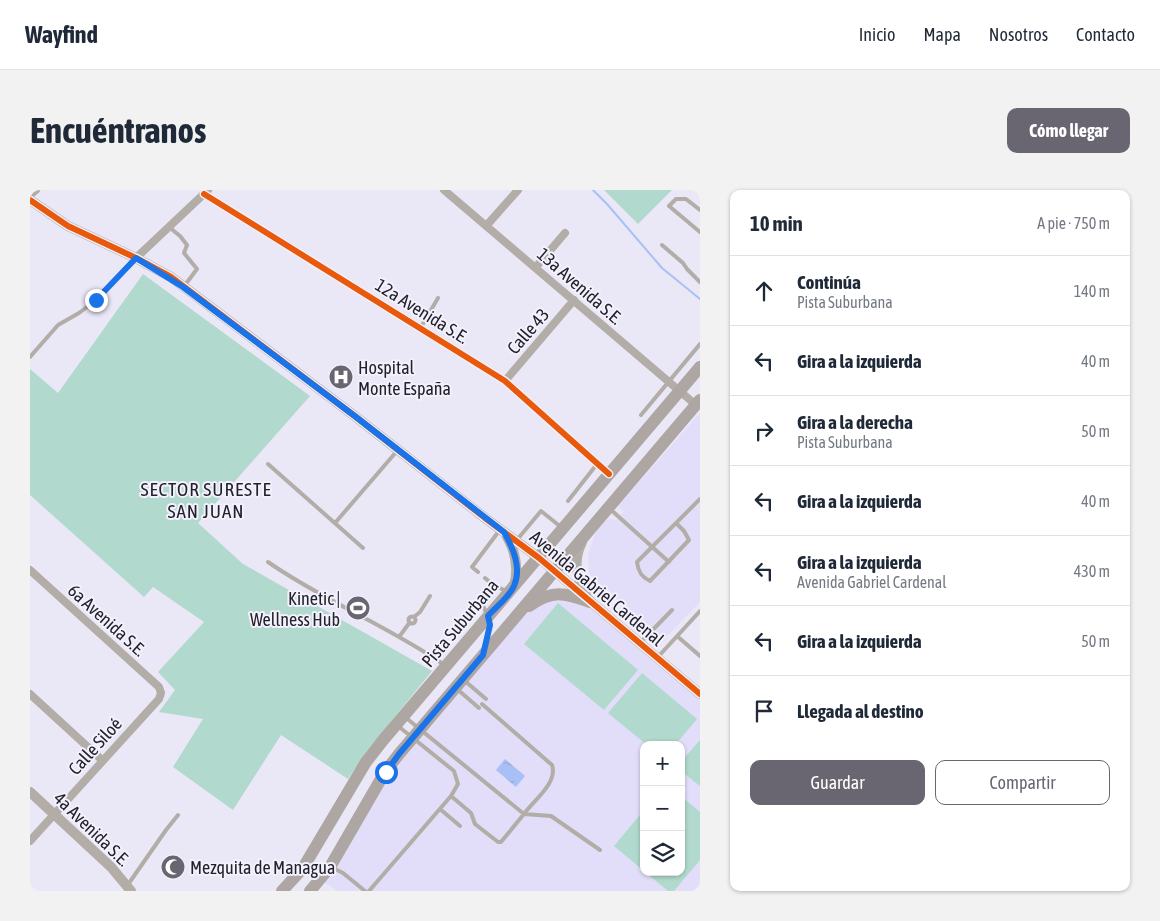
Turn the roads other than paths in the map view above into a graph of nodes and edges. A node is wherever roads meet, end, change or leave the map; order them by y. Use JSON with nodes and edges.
{"nodes":[{"id":1,"x":36,"y":190,"type":"edge"},
{"id":2,"x":444,"y":190,"type":"edge"},
{"id":3,"x":518,"y":190,"type":"edge"},
{"id":4,"x":206,"y":192,"type":"edge"},
{"id":5,"x":30,"y":196,"type":"edge"},
{"id":6,"x":30,"y":200,"type":"edge"},
{"id":7,"x":700,"y":210,"type":"edge"},
{"id":8,"x":487,"y":225,"type":"junction"},
{"id":9,"x":169,"y":227,"type":"junction"},
{"id":10,"x":700,"y":232,"type":"edge"},
{"id":11,"x":565,"y":233,"type":"dead end"},
{"id":12,"x":662,"y":245,"type":"dead end"},
{"id":13,"x":136,"y":258,"type":"junction"},
{"id":14,"x":536,"y":267,"type":"junction"},
{"id":15,"x":700,"y":282,"type":"edge"},
{"id":16,"x":183,"y":287,"type":"junction"},
{"id":17,"x":438,"y":298,"type":"dead end"},
{"id":18,"x":574,"y":300,"type":"junction"},
{"id":19,"x":420,"y":328,"type":"junction"},
{"id":20,"x":700,"y":344,"type":"edge"},
{"id":21,"x":30,"y":357,"type":"edge"},
{"id":22,"x":700,"y":367,"type":"edge"},
{"id":23,"x":505,"y":381,"type":"junction"},
{"id":24,"x":668,"y":382,"type":"junction"},
{"id":25,"x":679,"y":392,"type":"junction"},
{"id":26,"x":698,"y":402,"type":"edge"},
{"id":27,"x":640,"y":415,"type":"dead end"},
{"id":28,"x":398,"y":450,"type":"junction"},
{"id":29,"x":268,"y":464,"type":"dead end"},
{"id":30,"x":597,"y":464,"type":"junction"},
{"id":31,"x":609,"y":474,"type":"junction"},
{"id":32,"x":700,"y":499,"type":"edge"},
{"id":33,"x":568,"y":501,"type":"dead end"},
{"id":34,"x":608,"y":508,"type":"junction"},
{"id":35,"x":335,"y":523,"type":"junction"},
{"id":36,"x":676,"y":523,"type":"junction"},
{"id":37,"x":563,"y":529,"type":"junction"},
{"id":38,"x":503,"y":531,"type":"junction"},
{"id":39,"x":587,"y":532,"type":"junction"},
{"id":40,"x":516,"y":541,"type":"junction"},
{"id":41,"x":652,"y":547,"type":"junction"},
{"id":42,"x":363,"y":548,"type":"dead end"},
{"id":43,"x":539,"y":558,"type":"junction"},
{"id":44,"x":268,"y":562,"type":"dead end"},
{"id":45,"x":669,"y":562,"type":"junction"},
{"id":46,"x":30,"y":570,"type":"edge"},
{"id":47,"x":554,"y":571,"type":"junction"},
{"id":48,"x":478,"y":572,"type":"dead end"},
{"id":49,"x":485,"y":578,"type":"dead end"},
{"id":50,"x":492,"y":584,"type":"junction"},
{"id":51,"x":511,"y":589,"type":"junction"},
{"id":52,"x":430,"y":596,"type":"dead end"},
{"id":53,"x":590,"y":602,"type":"junction"},
{"id":54,"x":672,"y":610,"type":"dead end"},
{"id":55,"x":700,"y":611,"type":"edge"},
{"id":56,"x":488,"y":616,"type":"junction"},
{"id":57,"x":513,"y":618,"type":"junction"},
{"id":58,"x":677,"y":636,"type":"junction"},
{"id":59,"x":399,"y":637,"type":"junction"},
{"id":60,"x":640,"y":643,"type":"junction"},
{"id":61,"x":483,"y":655,"type":"junction"},
{"id":62,"x":700,"y":656,"type":"edge"},
{"id":63,"x":658,"y":658,"type":"junction"},
{"id":64,"x":446,"y":666,"type":"junction"},
{"id":65,"x":459,"y":683,"type":"junction"},
{"id":66,"x":161,"y":693,"type":"joint"},
{"id":67,"x":30,"y":694,"type":"edge"},
{"id":68,"x":700,"y":694,"type":"edge"},
{"id":69,"x":486,"y":699,"type":"dead end"},
{"id":70,"x":400,"y":720,"type":"junction"},
{"id":71,"x":417,"y":734,"type":"junction"},
{"id":72,"x":102,"y":760,"type":"junction"},
{"id":73,"x":462,"y":763,"type":"junction"},
{"id":74,"x":454,"y":771,"type":"junction"},
{"id":75,"x":30,"y":792,"type":"edge"},
{"id":76,"x":451,"y":796,"type":"junction"},
{"id":77,"x":440,"y":809,"type":"junction"},
{"id":78,"x":54,"y":814,"type":"junction"},
{"id":79,"x":524,"y":814,"type":"junction"},
{"id":80,"x":178,"y":815,"type":"dead end"},
{"id":81,"x":460,"y":826,"type":"dead end"},
{"id":82,"x":30,"y":841,"type":"edge"},
{"id":83,"x":600,"y":850,"type":"dead end"},
{"id":84,"x":330,"y":867,"type":"junction"},
{"id":85,"x":129,"y":889,"type":"edge"},
{"id":86,"x":282,"y":891,"type":"edge"},
{"id":87,"x":310,"y":891,"type":"edge"},
{"id":88,"x":367,"y":891,"type":"edge"}],
"edges":[{"from":1,"to":5,"type":"street"},
{"from":2,"to":8,"type":"street","name":"13a Avenida S.E."},
{"from":3,"to":8,"type":"street"},
{"from":4,"to":9,"type":"street"},
{"from":4,"to":19,"type":"street","name":"12a Avenida S.E."},
{"from":6,"to":13,"type":"street","name":"Avenida Gabriel Cardenal"},
{"from":7,"to":10,"type":"lane"},
{"from":8,"to":14,"type":"street","name":"13a Avenida S.E."},
{"from":9,"to":13,"type":"street"},
{"from":9,"to":16,"type":"lane"},
{"from":11,"to":14,"type":"street"},
{"from":12,"to":15,"type":"lane"},
{"from":13,"to":16,"type":"street","name":"Avenida Gabriel Cardenal"},
{"from":13,"to":21,"type":"lane"},
{"from":14,"to":18,"type":"street","name":"13a Avenida S.E."},
{"from":16,"to":28,"type":"street","name":"Avenida Gabriel Cardenal"},
{"from":17,"to":19,"type":"lane"},
{"from":18,"to":23,"type":"street","name":"Calle 43"},
{"from":18,"to":24,"type":"street","name":"13a Avenida S.E."},
{"from":19,"to":23,"type":"street","name":"12a Avenida S.E."},
{"from":20,"to":24,"type":"lane"},
{"from":22,"to":25,"type":"main road","name":"Pista Suburbana"},
{"from":23,"to":30,"type":"street","name":"12a Avenida S.E."},
{"from":24,"to":25,"type":"street","name":"13a Avenida S.E."},
{"from":24,"to":27,"type":"lane"},
{"from":25,"to":26,"type":"street","name":"13a Avenida S.E."},
{"from":25,"to":31,"type":"main road","name":"Pista Suburbana"},
{"from":26,"to":34,"type":"main road"},
{"from":28,"to":35,"type":"lane"},
{"from":28,"to":38,"type":"street","name":"Avenida Gabriel Cardenal"},
{"from":29,"to":35,"type":"lane"},
{"from":30,"to":31,"type":"street","name":"12a Avenida S.E."},
{"from":30,"to":33,"type":"lane"},
{"from":31,"to":37,"type":"main road","name":"Pista Suburbana"},
{"from":32,"to":36,"type":"lane"},
{"from":34,"to":39,"type":"main road"},
{"from":34,"to":41,"type":"lane"},
{"from":35,"to":42,"type":"lane"},
{"from":36,"to":41,"type":"lane"},
{"from":36,"to":45,"type":"lane"},
{"from":37,"to":40,"type":"lane"},
{"from":37,"to":43,"type":"main road","name":"Pista Suburbana"},
{"from":38,"to":40,"type":"street","name":"Avenida Gabriel Cardenal"},
{"from":38,"to":48,"type":"lane"},
{"from":38,"to":51,"type":"street"},
{"from":39,"to":47,"type":"main road"},
{"from":39,"to":53,"type":"street"},
{"from":40,"to":43,"type":"street","name":"Avenida Gabriel Cardenal"},
{"from":41,"to":45,"type":"lane"},
{"from":41,"to":45,"type":"lane"},
{"from":43,"to":47,"type":"street","name":"Avenida Gabriel Cardenal"},
{"from":43,"to":51,"type":"main road","name":"Pista Suburbana"},
{"from":44,"to":59,"type":"lane"},
{"from":46,"to":66,"type":"street","name":"6a Avenida S.E."},
{"from":47,"to":53,"type":"street","name":"Avenida Gabriel Cardenal"},
{"from":47,"to":57,"type":"main road"},
{"from":49,"to":50,"type":"lane"},
{"from":50,"to":51,"type":"lane"},
{"from":50,"to":56,"type":"lane"},
{"from":51,"to":56,"type":"main road","name":"Pista Suburbana"},
{"from":52,"to":59,"type":"lane"},
{"from":53,"to":57,"type":"main road"},
{"from":53,"to":60,"type":"street","name":"Avenida Gabriel Cardenal"},
{"from":54,"to":60,"type":"lane"},
{"from":55,"to":58,"type":"lane"},
{"from":56,"to":61,"type":"lane"},
{"from":56,"to":64,"type":"main road","name":"Pista Suburbana"},
{"from":57,"to":61,"type":"main road"},
{"from":58,"to":62,"type":"lane"},
{"from":58,"to":63,"type":"lane"},
{"from":59,"to":64,"type":"lane"},
{"from":60,"to":63,"type":"street","name":"Avenida Gabriel Cardenal"},
{"from":61,"to":65,"type":"main road"},
{"from":63,"to":68,"type":"street","name":"Avenida Gabriel Cardenal"},
{"from":64,"to":70,"type":"main road","name":"Pista Suburbana"},
{"from":65,"to":69,"type":"lane"},
{"from":65,"to":71,"type":"main road"},
{"from":65,"to":79,"type":"lane"},
{"from":66,"to":72,"type":"street","name":"Calle Siloé"},
{"from":67,"to":72,"type":"street"},
{"from":70,"to":71,"type":"lane"},
{"from":70,"to":71,"type":"lane"},
{"from":70,"to":86,"type":"main road","name":"Pista Suburbana"},
{"from":71,"to":73,"type":"lane"},
{"from":71,"to":74,"type":"lane"},
{"from":71,"to":84,"type":"main road"},
{"from":72,"to":78,"type":"street","name":"Calle Siloé"},
{"from":73,"to":74,"type":"lane"},
{"from":73,"to":79,"type":"lane"},
{"from":74,"to":76,"type":"lane"},
{"from":75,"to":78,"type":"street","name":"4a Avenida S.E."},
{"from":76,"to":77,"type":"lane"},
{"from":76,"to":79,"type":"lane"},
{"from":77,"to":81,"type":"lane"},
{"from":77,"to":88,"type":"lane"},
{"from":78,"to":82,"type":"street","name":"Calle Siloé"},
{"from":78,"to":85,"type":"street","name":"4a Avenida S.E."},
{"from":79,"to":83,"type":"lane"},
{"from":80,"to":85,"type":"lane"},
{"from":84,"to":87,"type":"main road"},
{"from":84,"to":88,"type":"lane"}]}
